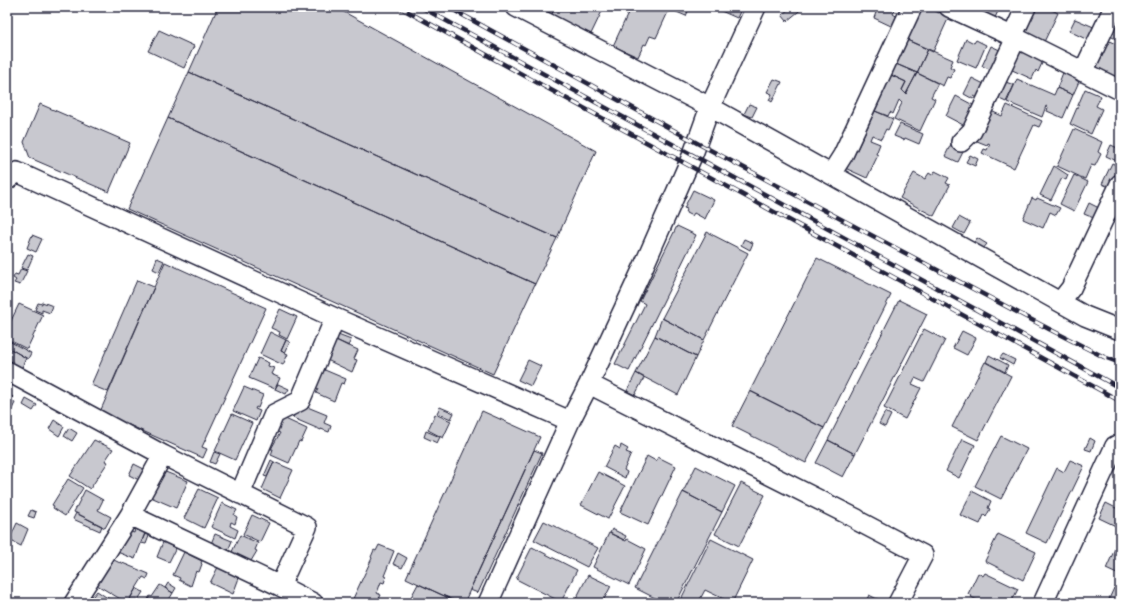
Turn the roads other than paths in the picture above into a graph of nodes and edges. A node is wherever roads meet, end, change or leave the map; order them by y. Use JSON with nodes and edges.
{"nodes":[{"id":1,"x":516,"y":7,"type":"edge"},
{"id":2,"x":756,"y":7,"type":"edge"},
{"id":3,"x":912,"y":7,"type":"edge"},
{"id":4,"x":949,"y":7,"type":"edge"},
{"id":5,"x":1026,"y":7,"type":"edge"},
{"id":6,"x":1114,"y":7,"type":"edge"},
{"id":7,"x":1014,"y":38,"type":"junction"},
{"id":8,"x":1083,"y":72,"type":"junction"},
{"id":9,"x":1120,"y":90,"type":"edge"},
{"id":10,"x":710,"y":107,"type":"junction"},
{"id":11,"x":961,"y":142,"type":"dead end"},
{"id":12,"x":831,"y":174,"type":"junction"},
{"id":13,"x":7,"y":180,"type":"edge"},
{"id":14,"x":1120,"y":184,"type":"edge"},
{"id":15,"x":1060,"y":302,"type":"junction"},
{"id":16,"x":335,"y":318,"type":"junction"},
{"id":17,"x":1120,"y":330,"type":"edge"},
{"id":18,"x":7,"y":371,"type":"edge"},
{"id":19,"x":589,"y":384,"type":"junction"},
{"id":20,"x":570,"y":421,"type":"junction"},
{"id":21,"x":1120,"y":448,"type":"edge"},
{"id":22,"x":163,"y":455,"type":"junction"},
{"id":23,"x":240,"y":494,"type":"junction"},
{"id":24,"x":130,"y":515,"type":"junction"},
{"id":25,"x":280,"y":586,"type":"junction"},
{"id":26,"x":74,"y":603,"type":"edge"},
{"id":27,"x":313,"y":603,"type":"edge"},
{"id":28,"x":488,"y":603,"type":"edge"},
{"id":29,"x":898,"y":603,"type":"edge"},
{"id":30,"x":1043,"y":603,"type":"edge"}],
"edges":[{"from":1,"to":10,"type":"street"},
{"from":2,"to":10,"type":"street"},
{"from":3,"to":12,"type":"street"},
{"from":4,"to":7,"type":"street"},
{"from":5,"to":7,"type":"street"},
{"from":6,"to":8,"type":"street"},
{"from":7,"to":8,"type":"street"},
{"from":7,"to":11,"type":"street"},
{"from":8,"to":9,"type":"street"},
{"from":10,"to":12,"type":"street"},
{"from":10,"to":19,"type":"street"},
{"from":12,"to":15,"type":"street"},
{"from":13,"to":16,"type":"street"},
{"from":14,"to":15,"type":"street"},
{"from":15,"to":17,"type":"street"},
{"from":16,"to":20,"type":"street"},
{"from":16,"to":23,"type":"street"},
{"from":18,"to":22,"type":"street"},
{"from":19,"to":20,"type":"street"},
{"from":19,"to":29,"type":"street"},
{"from":20,"to":28,"type":"street"},
{"from":21,"to":30,"type":"street"},
{"from":22,"to":23,"type":"street"},
{"from":22,"to":24,"type":"street"},
{"from":23,"to":25,"type":"street"},
{"from":24,"to":25,"type":"street"},
{"from":24,"to":26,"type":"street"},
{"from":25,"to":27,"type":"street"}]}
